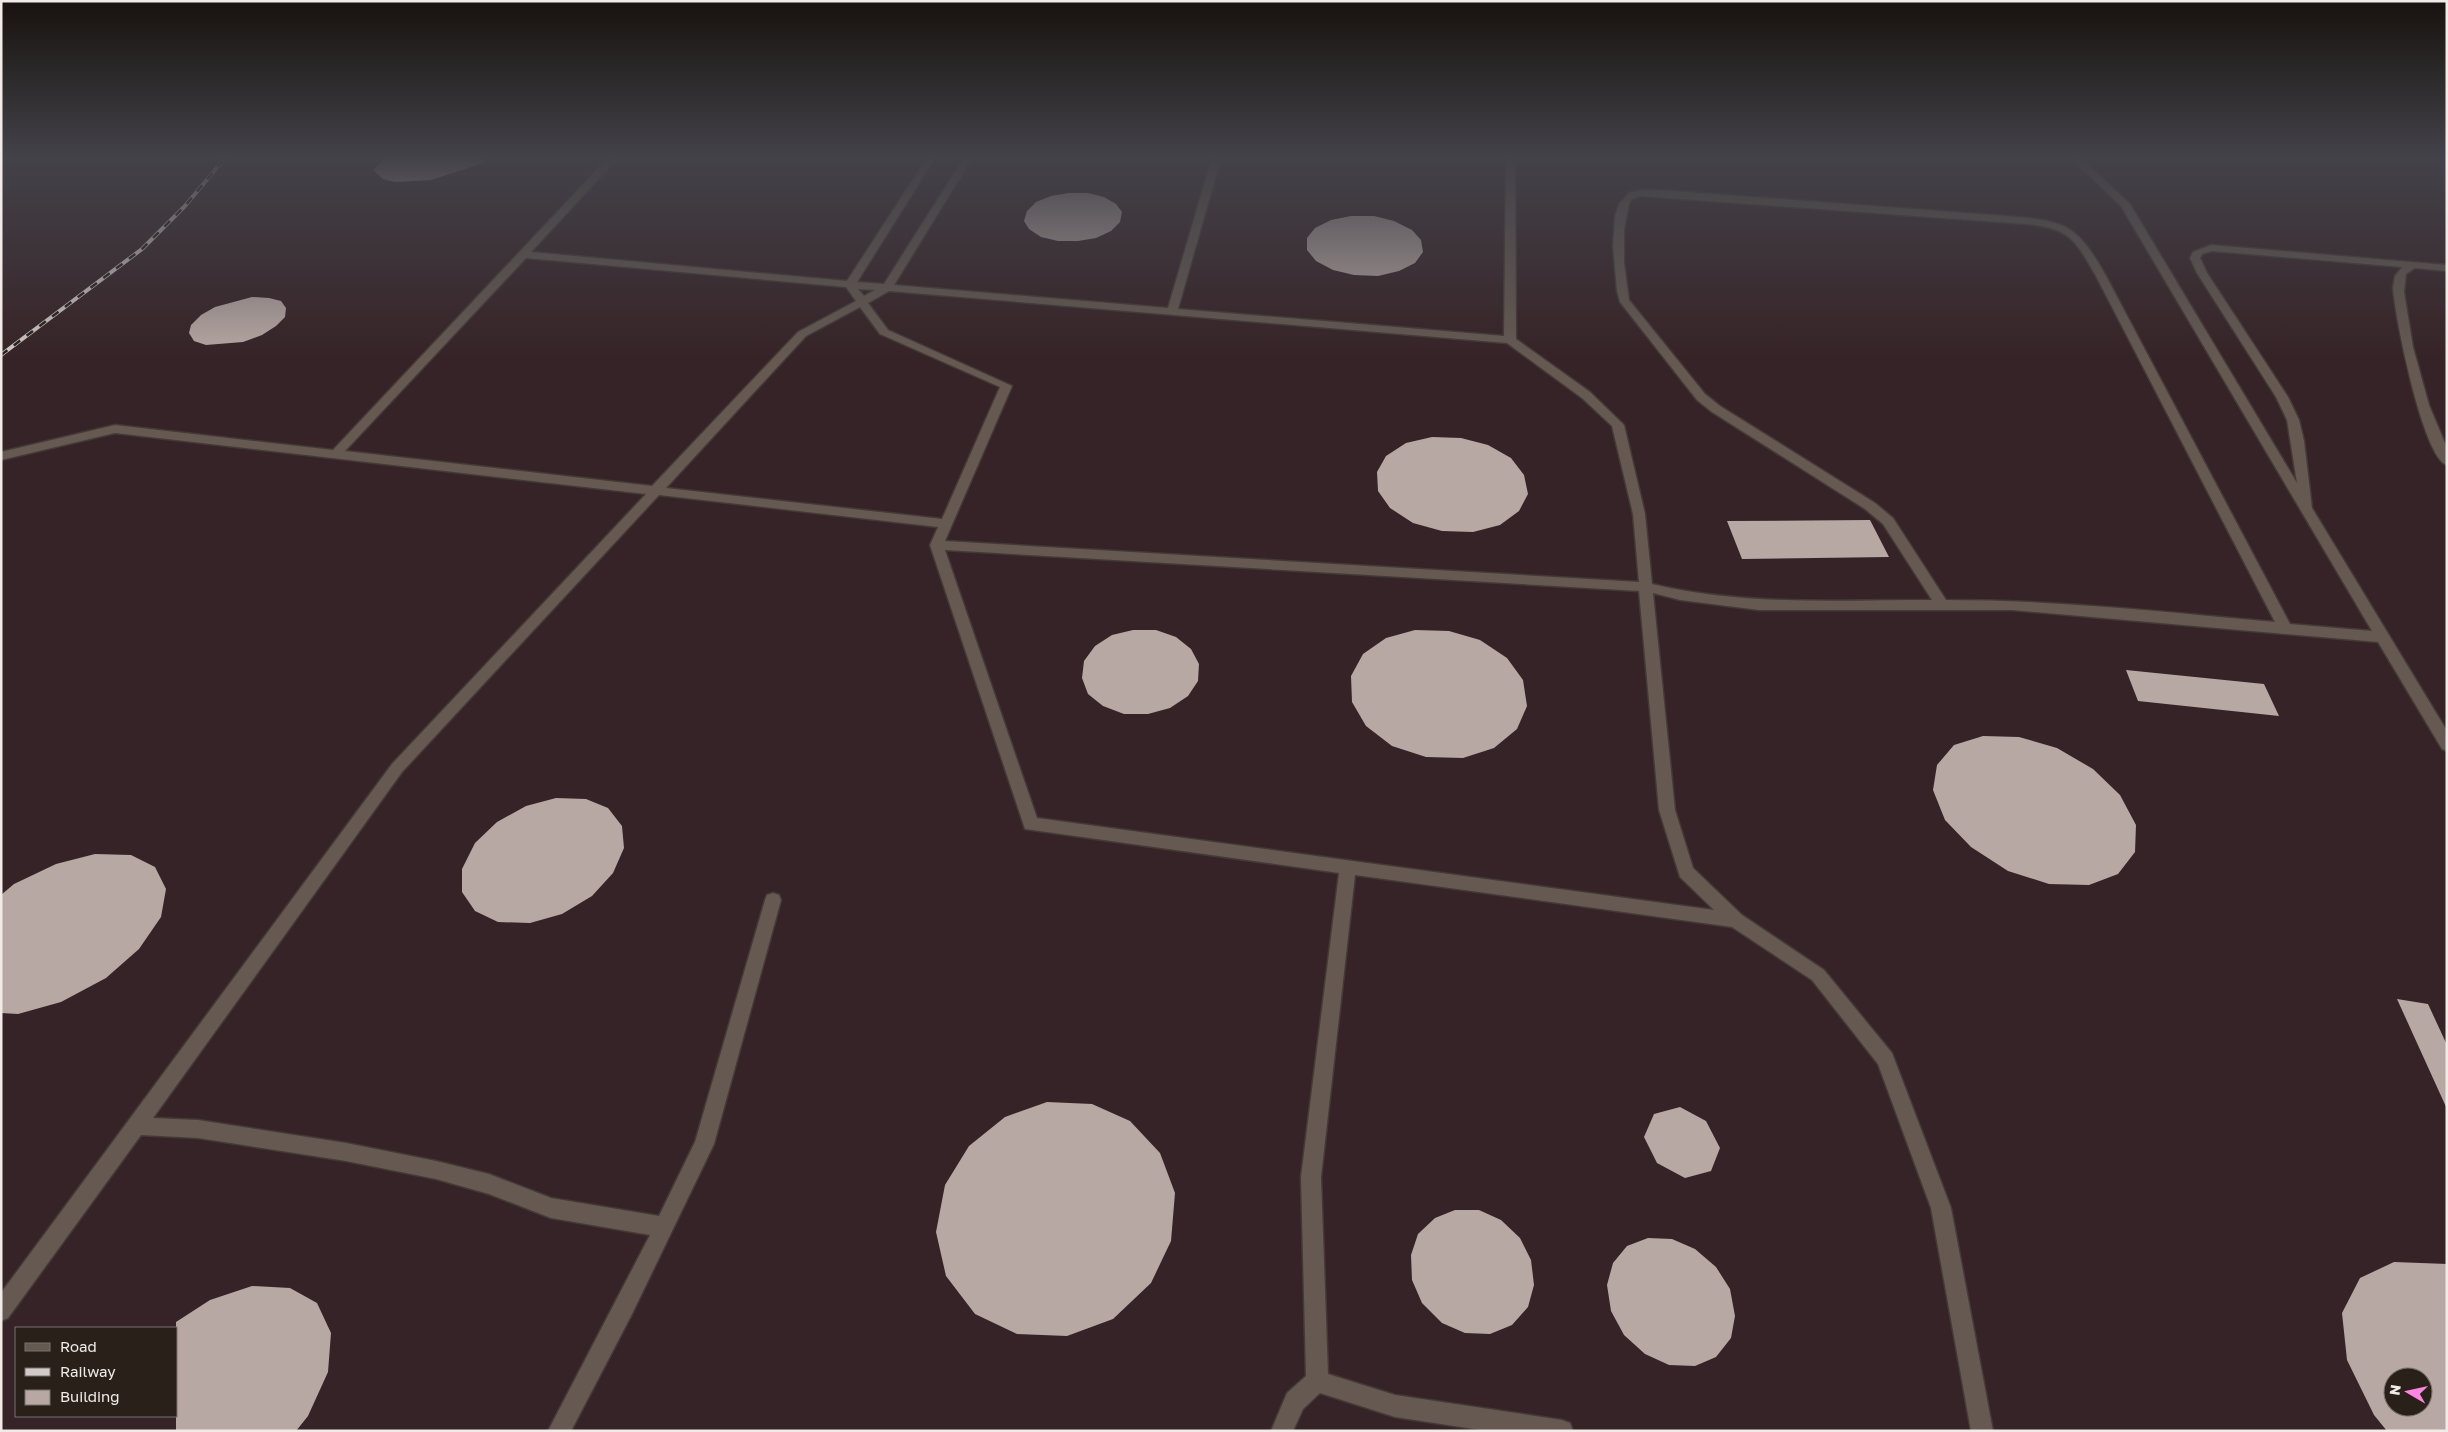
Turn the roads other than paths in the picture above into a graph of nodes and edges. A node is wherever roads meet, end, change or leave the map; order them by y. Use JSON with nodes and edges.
{"nodes":[{"id":1,"x":549,"y":225,"type":"edge"},
{"id":2,"x":888,"y":225,"type":"edge"},
{"id":3,"x":926,"y":225,"type":"edge"},
{"id":4,"x":1197,"y":225,"type":"edge"},
{"id":5,"x":1511,"y":225,"type":"edge"},
{"id":6,"x":1619,"y":225,"type":"edge"},
{"id":7,"x":2056,"y":225,"type":"edge"},
{"id":8,"x":2137,"y":225,"type":"edge"},
{"id":9,"x":521,"y":254,"type":"junction"},
{"id":10,"x":2414,"y":265,"type":"junction"},
{"id":11,"x":2447,"y":268,"type":"edge"},
{"id":12,"x":850,"y":285,"type":"junction"},
{"id":13,"x":887,"y":288,"type":"junction"},
{"id":14,"x":862,"y":302,"type":"junction"},
{"id":15,"x":1172,"y":312,"type":"junction"},
{"id":16,"x":1510,"y":340,"type":"junction"},
{"id":17,"x":336,"y":454,"type":"junction"},
{"id":18,"x":1,"y":456,"type":"edge"},
{"id":19,"x":2447,"y":461,"type":"edge"},
{"id":20,"x":656,"y":491,"type":"junction"},
{"id":21,"x":2308,"y":513,"type":"junction"},
{"id":22,"x":946,"y":524,"type":"junction"},
{"id":23,"x":937,"y":545,"type":"junction"},
{"id":24,"x":1647,"y":587,"type":"junction"},
{"id":25,"x":1943,"y":606,"type":"junction"},
{"id":26,"x":2285,"y":628,"type":"junction"},
{"id":27,"x":2382,"y":637,"type":"junction"},
{"id":28,"x":2447,"y":745,"type":"edge"},
{"id":29,"x":1348,"y":867,"type":"junction"},
{"id":30,"x":773,"y":900,"type":"dead end"},
{"id":31,"x":1736,"y":920,"type":"junction"},
{"id":32,"x":136,"y":1126,"type":"junction"},
{"id":33,"x":664,"y":1227,"type":"junction"},
{"id":34,"x":1,"y":1311,"type":"edge"},
{"id":35,"x":1317,"y":1381,"type":"junction"},
{"id":36,"x":559,"y":1431,"type":"edge"},
{"id":37,"x":1282,"y":1431,"type":"edge"},
{"id":38,"x":1562,"y":1431,"type":"edge"},
{"id":39,"x":1982,"y":1431,"type":"edge"}],
"edges":[{"from":1,"to":9,"type":"lane"},
{"from":2,"to":12,"type":"lane"},
{"from":3,"to":13,"type":"lane"},
{"from":4,"to":15,"type":"lane"},
{"from":5,"to":16,"type":"lane"},
{"from":6,"to":25,"type":"lane"},
{"from":7,"to":26,"type":"lane"},
{"from":8,"to":21,"type":"lane"},
{"from":9,"to":12,"type":"lane"},
{"from":9,"to":17,"type":"lane"},
{"from":10,"to":11,"type":"lane"},
{"from":10,"to":19,"type":"lane"},
{"from":10,"to":21,"type":"lane"},
{"from":12,"to":13,"type":"lane"},
{"from":12,"to":14,"type":"lane"},
{"from":13,"to":14,"type":"lane"},
{"from":13,"to":15,"type":"lane"},
{"from":14,"to":20,"type":"lane"},
{"from":14,"to":22,"type":"lane"},
{"from":15,"to":16,"type":"lane"},
{"from":16,"to":24,"type":"lane"},
{"from":17,"to":18,"type":"lane"},
{"from":17,"to":20,"type":"lane"},
{"from":20,"to":22,"type":"lane"},
{"from":20,"to":32,"type":"lane"},
{"from":21,"to":27,"type":"lane"},
{"from":22,"to":23,"type":"lane"},
{"from":23,"to":24,"type":"lane"},
{"from":23,"to":29,"type":"lane"},
{"from":24,"to":25,"type":"lane"},
{"from":24,"to":31,"type":"lane"},
{"from":25,"to":26,"type":"lane"},
{"from":26,"to":27,"type":"lane"},
{"from":27,"to":28,"type":"lane"},
{"from":29,"to":31,"type":"lane"},
{"from":29,"to":35,"type":"lane"},
{"from":30,"to":33,"type":"lane"},
{"from":31,"to":39,"type":"lane"},
{"from":32,"to":33,"type":"lane"},
{"from":32,"to":34,"type":"lane"},
{"from":33,"to":36,"type":"lane"},
{"from":35,"to":37,"type":"lane"},
{"from":35,"to":38,"type":"lane"}]}
